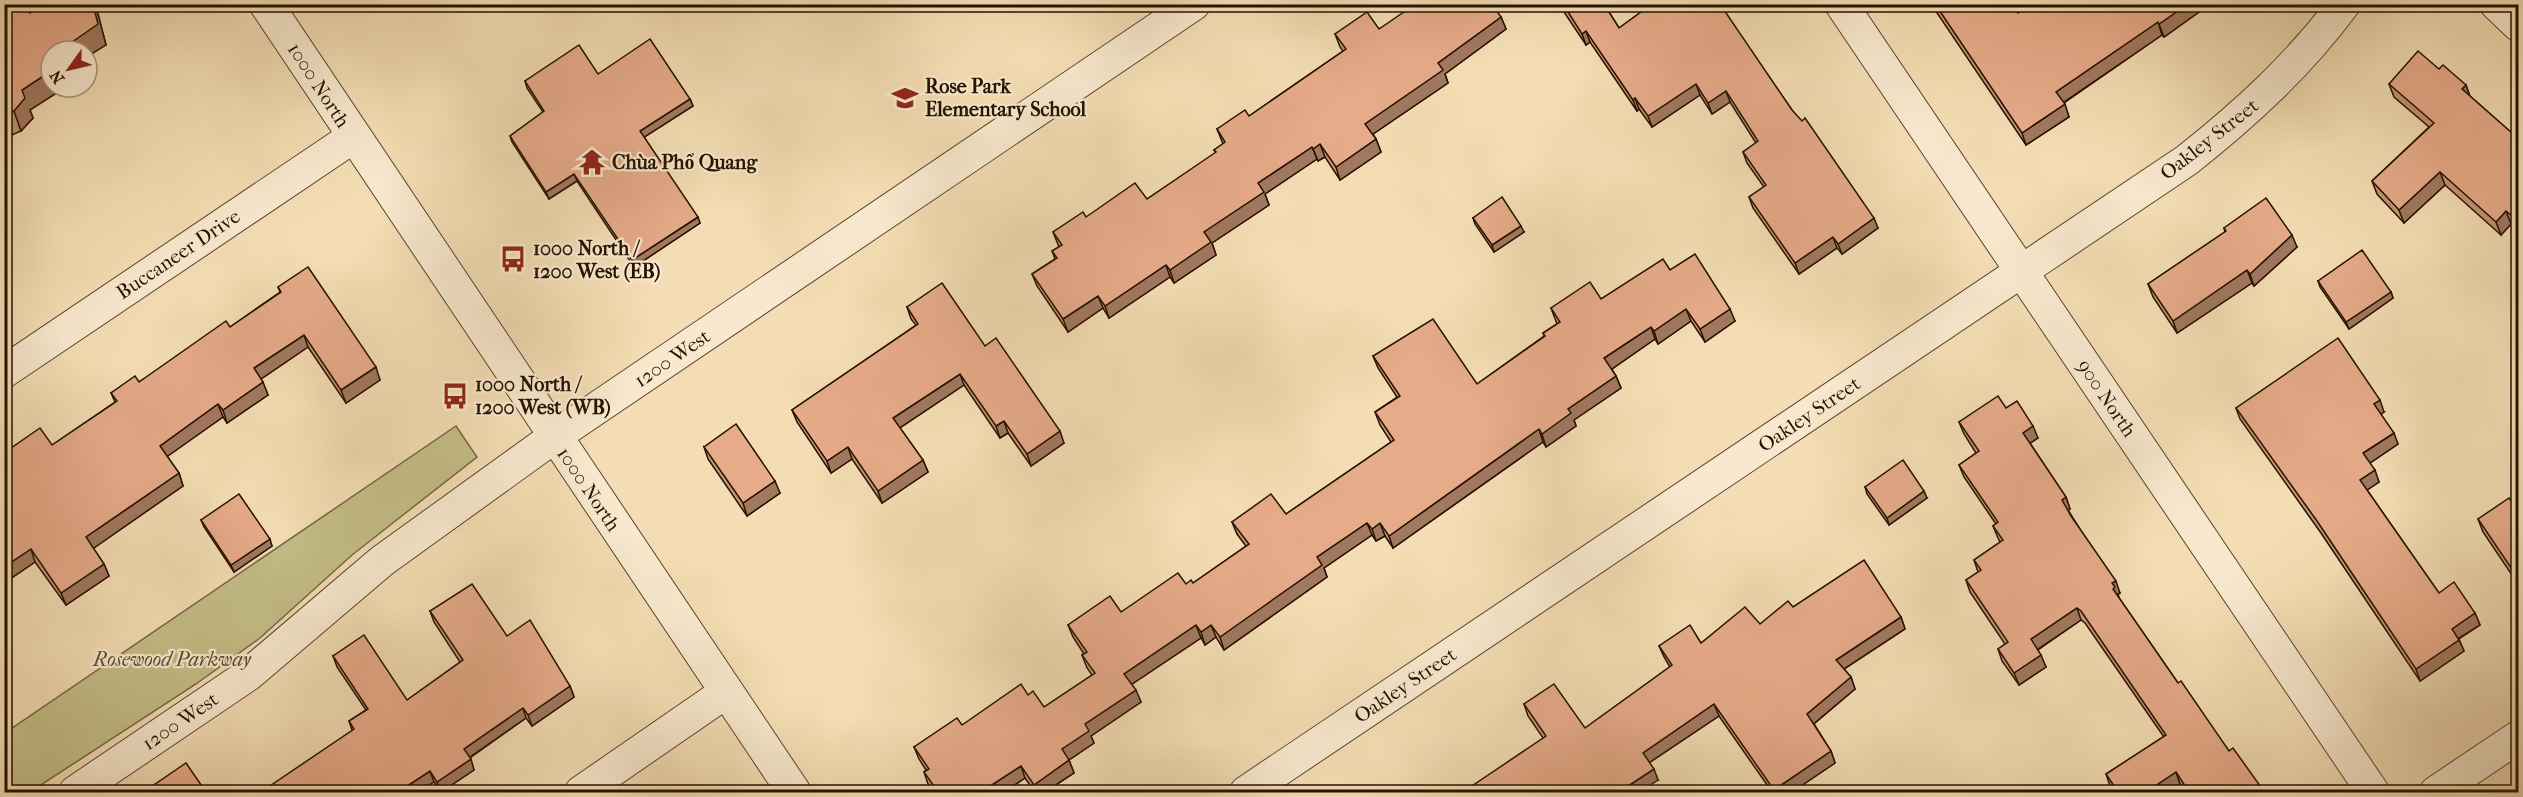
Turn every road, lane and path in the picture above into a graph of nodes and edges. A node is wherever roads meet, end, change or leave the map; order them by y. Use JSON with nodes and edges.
{"nodes":[{"id":1,"x":266,"y":4,"type":"edge"},
{"id":2,"x":1194,"y":4,"type":"edge"},
{"id":3,"x":1841,"y":4,"type":"edge"},
{"id":4,"x":2344,"y":4,"type":"edge"},
{"id":5,"x":2496,"y":4,"type":"edge"},
{"id":6,"x":2518,"y":25,"type":"edge"},
{"id":7,"x":353,"y":137,"type":"junction"},
{"id":8,"x":2021,"y":271,"type":"junction"},
{"id":9,"x":4,"y":372,"type":"edge"},
{"id":10,"x":554,"y":437,"type":"junction"},
{"id":11,"x":726,"y":692,"type":"junction"},
{"id":12,"x":2518,"y":737,"type":"edge"},
{"id":13,"x":75,"y":792,"type":"edge"},
{"id":14,"x":581,"y":792,"type":"edge"},
{"id":15,"x":794,"y":792,"type":"edge"},
{"id":16,"x":1246,"y":792,"type":"edge"},
{"id":17,"x":2373,"y":792,"type":"edge"},
{"id":18,"x":2436,"y":792,"type":"edge"}],
"edges":[{"from":1,"to":7,"type":"street","name":"1000 North"},
{"from":2,"to":10,"type":"street","name":"1200 West"},
{"from":3,"to":8,"type":"street","name":"900 North"},
{"from":4,"to":8,"type":"street","name":"Oakley Street"},
{"from":5,"to":6,"type":"street"},
{"from":7,"to":9,"type":"street","name":"Buccaneer Drive"},
{"from":7,"to":10,"type":"street","name":"1000 North"},
{"from":8,"to":16,"type":"street","name":"Oakley Street"},
{"from":8,"to":17,"type":"street","name":"900 North"},
{"from":10,"to":11,"type":"street","name":"1000 North"},
{"from":10,"to":13,"type":"street","name":"1200 West"},
{"from":11,"to":14,"type":"street"},
{"from":11,"to":15,"type":"street","name":"1000 North"},
{"from":12,"to":18,"type":"street"}]}
